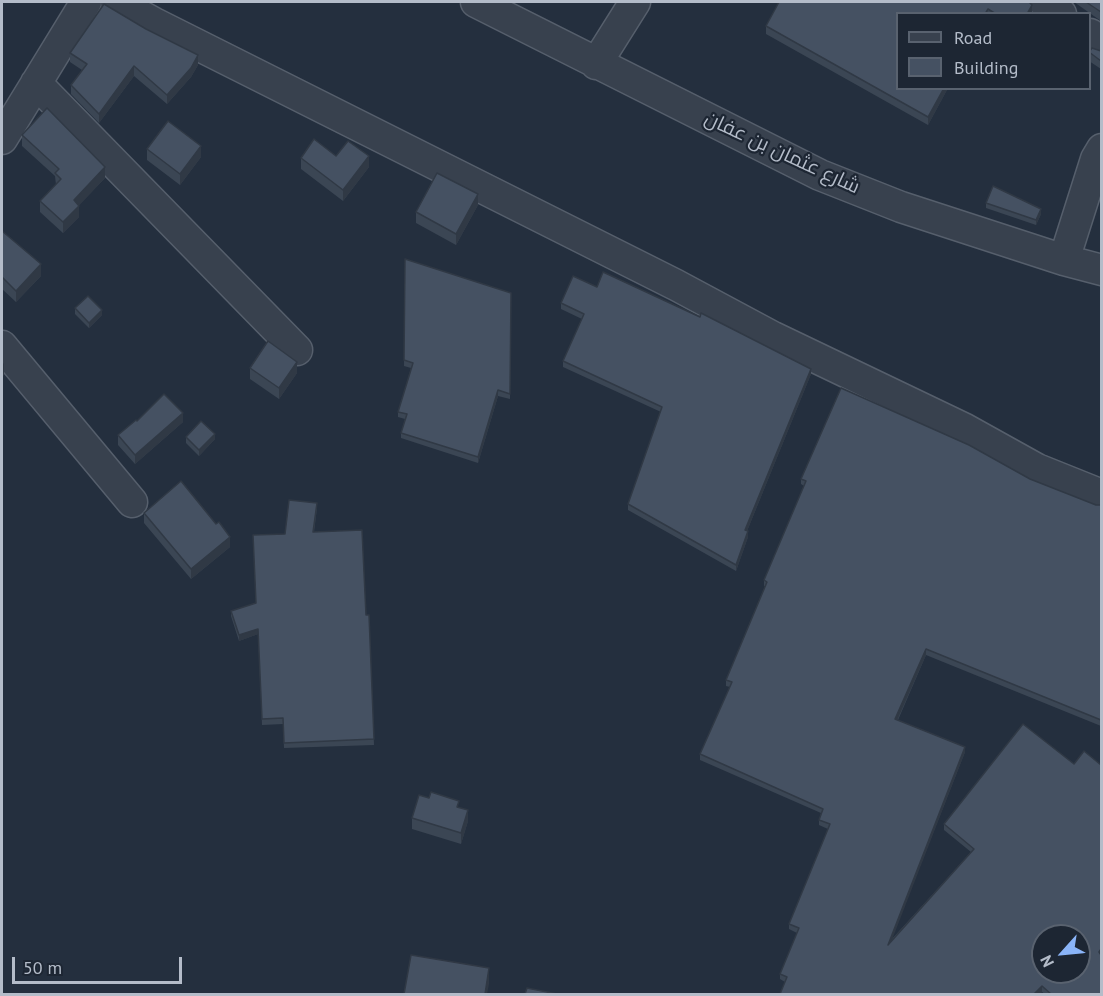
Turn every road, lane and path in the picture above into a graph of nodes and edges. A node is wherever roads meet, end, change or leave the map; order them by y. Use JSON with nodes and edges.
{"nodes":[{"id":1,"x":86,"y":2,"type":"edge"},
{"id":2,"x":116,"y":2,"type":"edge"},
{"id":3,"x":476,"y":2,"type":"edge"},
{"id":4,"x":634,"y":2,"type":"edge"},
{"id":5,"x":1044,"y":2,"type":"edge"},
{"id":6,"x":1058,"y":12,"type":"edge"},
{"id":7,"x":596,"y":64,"type":"junction"},
{"id":8,"x":36,"y":83,"type":"junction"},
{"id":9,"x":2,"y":139,"type":"edge"},
{"id":10,"x":1101,"y":149,"type":"edge"},
{"id":11,"x":1064,"y":260,"type":"junction"},
{"id":12,"x":1101,"y":270,"type":"edge"},
{"id":13,"x":2,"y":346,"type":"edge"},
{"id":14,"x":297,"y":350,"type":"dead end"},
{"id":15,"x":1101,"y":495,"type":"edge"},
{"id":16,"x":132,"y":502,"type":"dead end"}],
"edges":[{"from":1,"to":8,"type":"street"},
{"from":2,"to":15,"type":"street"},
{"from":3,"to":7,"type":"street","name":"شارع عثمان بن عفان"},
{"from":4,"to":7,"type":"street"},
{"from":5,"to":6,"type":"street"},
{"from":7,"to":11,"type":"street","name":"شارع عثمان بن عفان"},
{"from":8,"to":9,"type":"street"},
{"from":8,"to":14,"type":"street"},
{"from":10,"to":11,"type":"street"},
{"from":11,"to":12,"type":"street","name":"شارع عثمان بن عفان"},
{"from":13,"to":16,"type":"street"}]}
